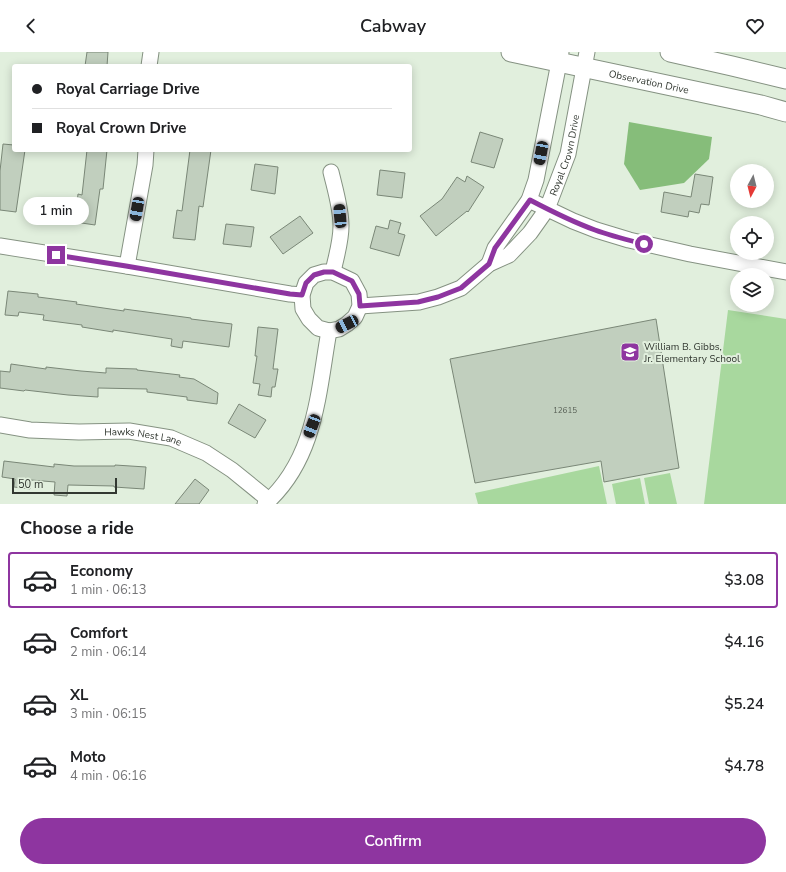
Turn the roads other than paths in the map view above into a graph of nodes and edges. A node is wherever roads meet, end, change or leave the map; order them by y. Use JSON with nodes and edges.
{"nodes":[{"id":1,"x":150,"y":52,"type":"edge"},
{"id":2,"x":512,"y":52,"type":"edge"},
{"id":3,"x":670,"y":52,"type":"edge"},
{"id":4,"x":560,"y":57,"type":"edge"},
{"id":5,"x":585,"y":60,"type":"edge"},
{"id":6,"x":149,"y":64,"type":"edge"},
{"id":7,"x":786,"y":79,"type":"edge"},
{"id":8,"x":786,"y":112,"type":"edge"},
{"id":9,"x":146,"y":152,"type":"edge"},
{"id":10,"x":331,"y":172,"type":"dead end"},
{"id":11,"x":530,"y":200,"type":"junction"},
{"id":12,"x":547,"y":209,"type":"junction"},
{"id":13,"x":0,"y":246,"type":"edge"},
{"id":14,"x":489,"y":264,"type":"junction"},
{"id":15,"x":126,"y":266,"type":"junction"},
{"id":16,"x":333,"y":272,"type":"junction"},
{"id":17,"x":786,"y":272,"type":"edge"},
{"id":18,"x":302,"y":295,"type":"junction"},
{"id":19,"x":360,"y":306,"type":"junction"},
{"id":20,"x":329,"y":330,"type":"junction"},
{"id":21,"x":0,"y":424,"type":"edge"},
{"id":22,"x":267,"y":502,"type":"edge"}],
"edges":[{"from":1,"to":6,"type":"street"},
{"from":2,"to":4,"type":"street","name":"Observation Drive"},
{"from":3,"to":7,"type":"street"},
{"from":4,"to":5,"type":"street","name":"Observation Drive"},
{"from":4,"to":11,"type":"street","name":"Royal Crown Drive"},
{"from":5,"to":8,"type":"street","name":"Observation Drive"},
{"from":5,"to":12,"type":"street","name":"Royal Crown Drive"},
{"from":9,"to":15,"type":"street"},
{"from":10,"to":16,"type":"street"},
{"from":11,"to":12,"type":"street"},
{"from":11,"to":14,"type":"street","name":"Royal Crown Drive"},
{"from":12,"to":14,"type":"street","name":"Royal Crown Drive"},
{"from":12,"to":17,"type":"street"},
{"from":13,"to":15,"type":"street"},
{"from":14,"to":19,"type":"street","name":"Royal Crown Drive"},
{"from":15,"to":18,"type":"street"},
{"from":16,"to":18,"type":"street"},
{"from":16,"to":19,"type":"street"},
{"from":18,"to":20,"type":"street"},
{"from":19,"to":20,"type":"street"},
{"from":20,"to":22,"type":"street"},
{"from":21,"to":22,"type":"street","name":"Hawks Nest Lane"}]}
